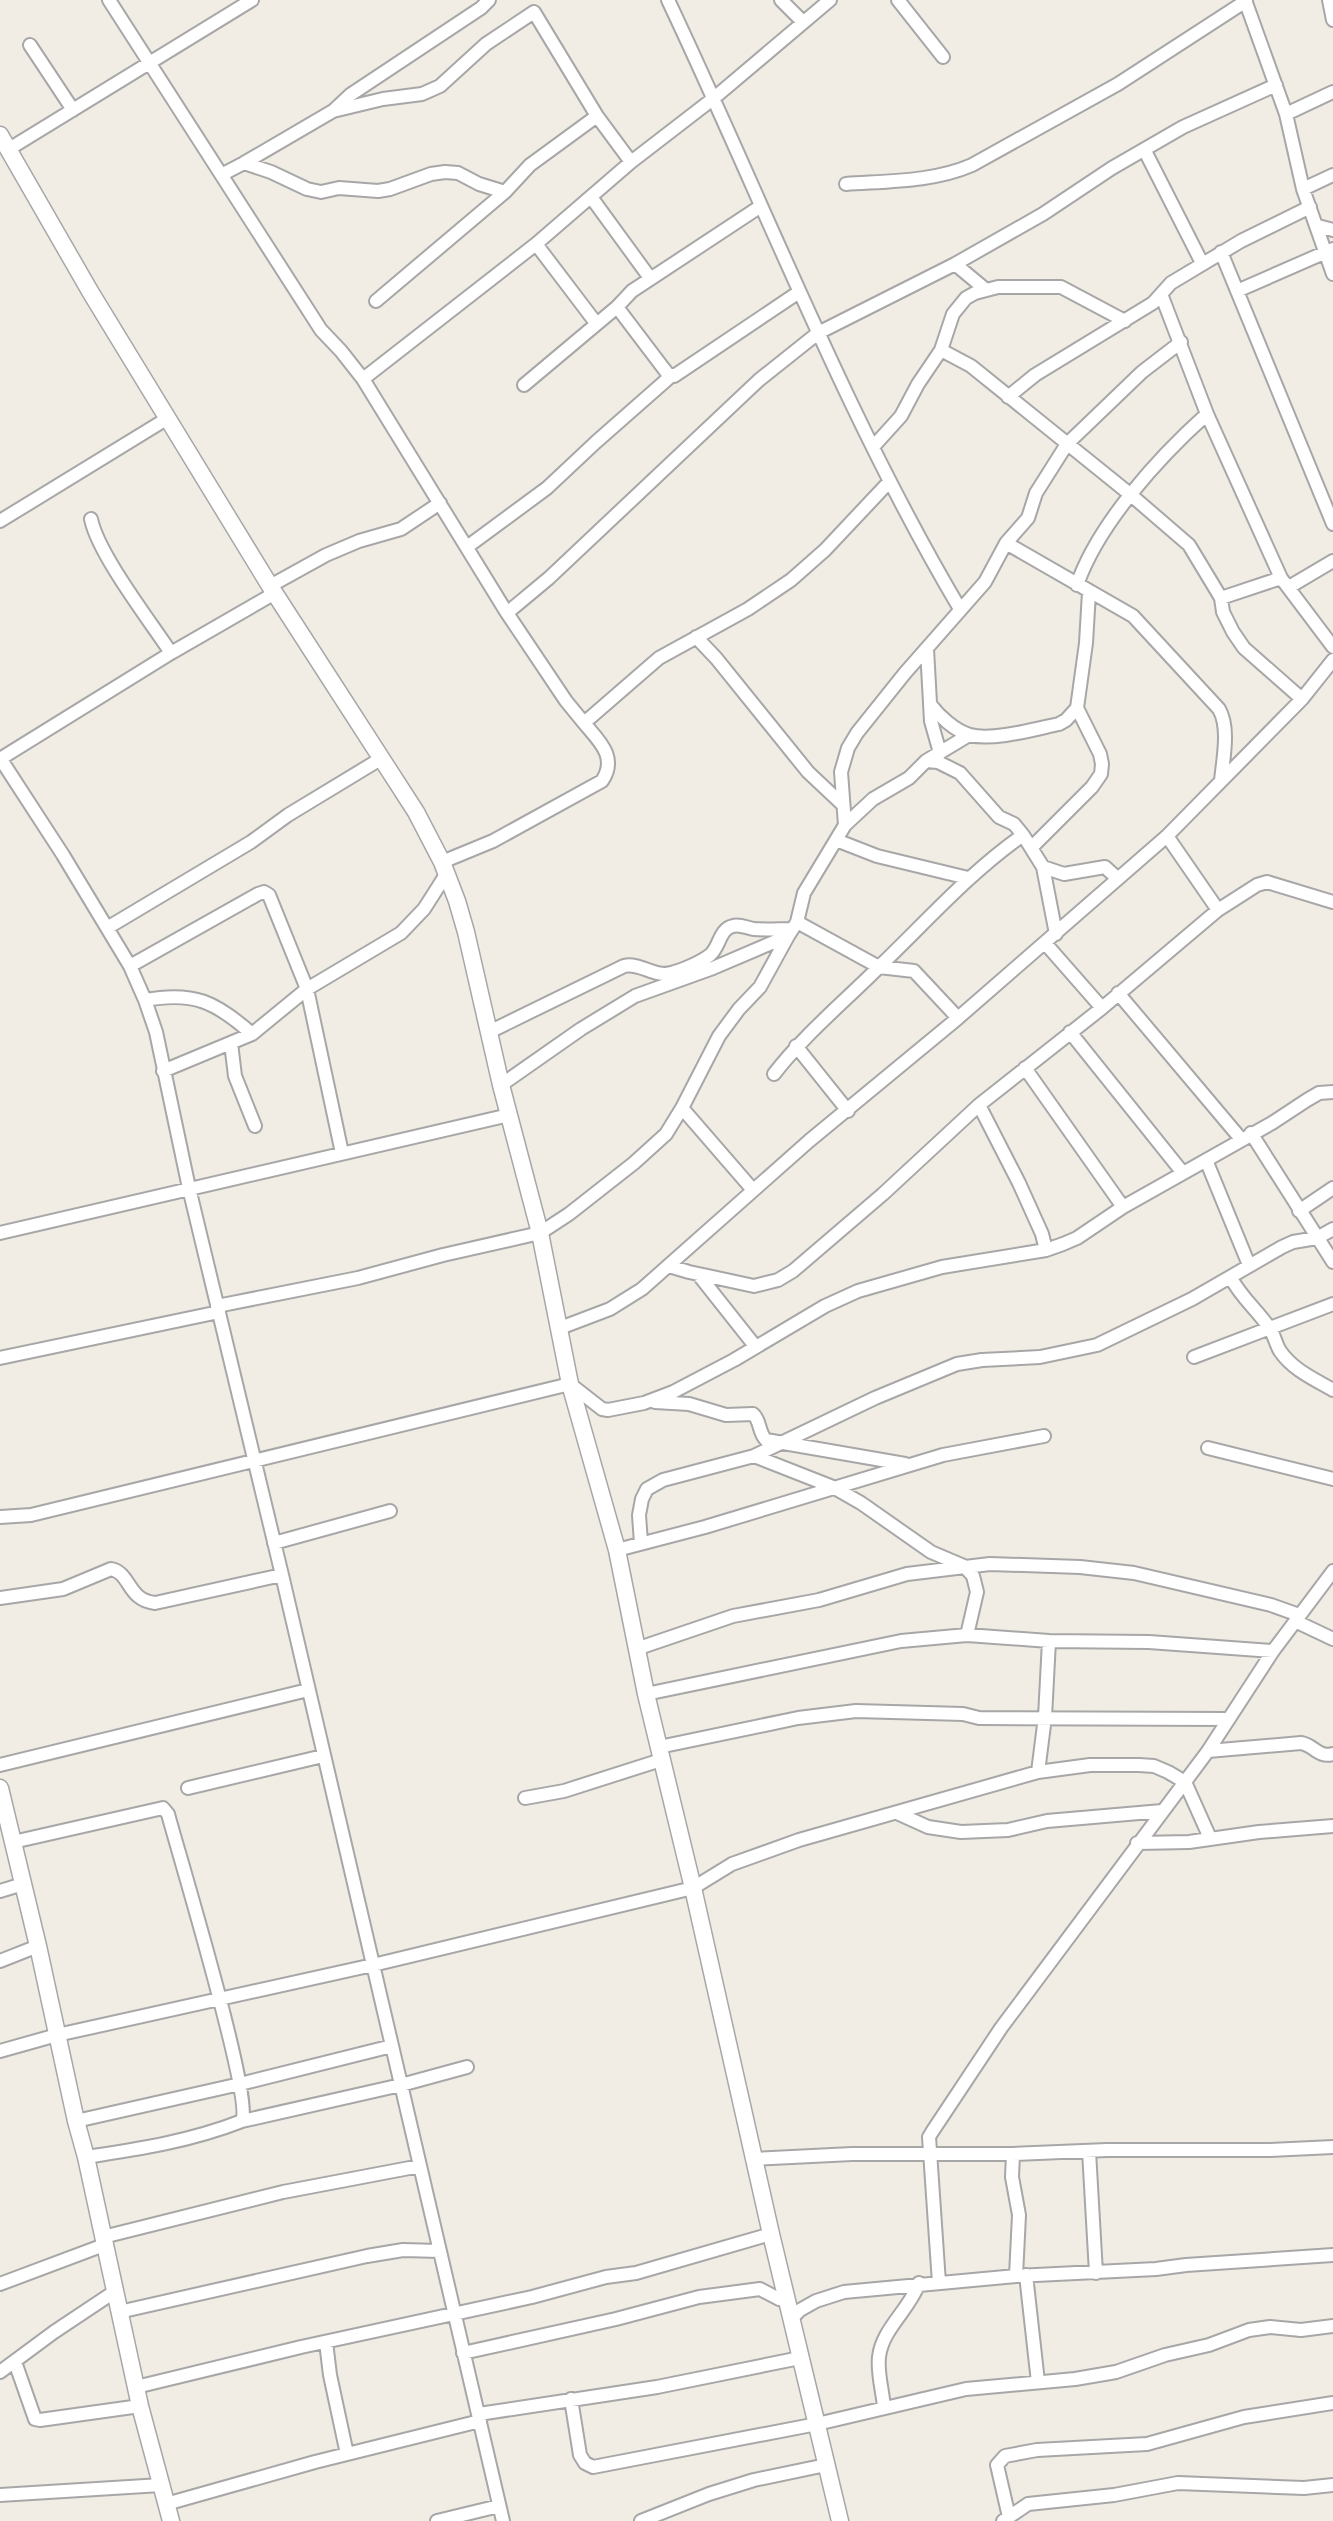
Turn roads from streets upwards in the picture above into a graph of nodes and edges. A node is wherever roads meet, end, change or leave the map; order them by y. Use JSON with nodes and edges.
{"nodes":[{"id":1,"x":109,"y":0,"type":"edge"},
{"id":2,"x":252,"y":0,"type":"edge"},
{"id":3,"x":489,"y":0,"type":"edge"},
{"id":4,"x":668,"y":0,"type":"edge"},
{"id":5,"x":781,"y":0,"type":"edge"},
{"id":6,"x":830,"y":0,"type":"edge"},
{"id":7,"x":898,"y":0,"type":"edge"},
{"id":8,"x":1245,"y":0,"type":"edge"},
{"id":9,"x":1329,"y":0,"type":"edge"},
{"id":10,"x":532,"y":6,"type":"edge"},
{"id":11,"x":1333,"y":20,"type":"edge"},
{"id":12,"x":803,"y":22,"type":"junction"},
{"id":13,"x":30,"y":44,"type":"dead end"},
{"id":14,"x":943,"y":57,"type":"dead end"},
{"id":15,"x":151,"y":63,"type":"junction"},
{"id":16,"x":1276,"y":85,"type":"junction"},
{"id":17,"x":1333,"y":92,"type":"edge"},
{"id":18,"x":714,"y":98,"type":"junction"},
{"id":19,"x":74,"y":110,"type":"junction"},
{"id":20,"x":334,"y":111,"type":"junction"},
{"id":21,"x":1286,"y":114,"type":"junction"},
{"id":22,"x":597,"y":116,"type":"junction"},
{"id":23,"x":4,"y":142,"type":"edge"},
{"id":24,"x":1145,"y":151,"type":"junction"},
{"id":25,"x":631,"y":162,"type":"junction"},
{"id":26,"x":244,"y":163,"type":"junction"},
{"id":27,"x":223,"y":174,"type":"junction"},
{"id":28,"x":1333,"y":175,"type":"edge"},
{"id":29,"x":846,"y":184,"type":"dead end"},
{"id":30,"x":1303,"y":189,"type":"junction"},
{"id":31,"x":505,"y":192,"type":"junction"},
{"id":32,"x":591,"y":197,"type":"junction"},
{"id":33,"x":761,"y":205,"type":"junction"},
{"id":34,"x":1310,"y":207,"type":"junction"},
{"id":35,"x":1318,"y":226,"type":"junction"},
{"id":36,"x":1333,"y":230,"type":"edge"},
{"id":37,"x":536,"y":244,"type":"junction"},
{"id":38,"x":1330,"y":251,"type":"edge"},
{"id":39,"x":1222,"y":252,"type":"junction"},
{"id":40,"x":1202,"y":263,"type":"junction"},
{"id":41,"x":955,"y":264,"type":"junction"},
{"id":42,"x":1333,"y":274,"type":"edge"},
{"id":43,"x":650,"y":278,"type":"junction"},
{"id":44,"x":985,"y":289,"type":"junction"},
{"id":45,"x":1237,"y":291,"type":"junction"},
{"id":46,"x":799,"y":292,"type":"junction"},
{"id":47,"x":1161,"y":294,"type":"junction"},
{"id":48,"x":376,"y":301,"type":"dead end"},
{"id":49,"x":617,"y":307,"type":"junction"},
{"id":50,"x":1125,"y":321,"type":"junction"},
{"id":51,"x":596,"y":323,"type":"junction"},
{"id":52,"x":818,"y":332,"type":"junction"},
{"id":53,"x":1181,"y":342,"type":"junction"},
{"id":54,"x":942,"y":350,"type":"junction"},
{"id":55,"x":671,"y":376,"type":"junction"},
{"id":56,"x":363,"y":379,"type":"junction"},
{"id":57,"x":524,"y":385,"type":"dead end"},
{"id":58,"x":1008,"y":397,"type":"junction"},
{"id":59,"x":1207,"y":414,"type":"junction"},
{"id":60,"x":168,"y":418,"type":"junction"},
{"id":61,"x":1067,"y":444,"type":"junction"},
{"id":62,"x":873,"y":447,"type":"junction"},
{"id":63,"x":889,"y":482,"type":"junction"},
{"id":64,"x":1131,"y":495,"type":"junction"},
{"id":65,"x":440,"y":503,"type":"junction"},
{"id":66,"x":91,"y":520,"type":"dead end"},
{"id":67,"x":0,"y":521,"type":"edge"},
{"id":68,"x":1333,"y":524,"type":"edge"},
{"id":69,"x":1006,"y":543,"type":"junction"},
{"id":70,"x":467,"y":547,"type":"junction"},
{"id":71,"x":1333,"y":561,"type":"edge"},
{"id":72,"x":1285,"y":583,"type":"junction"},
{"id":73,"x":1077,"y":585,"type":"junction"},
{"id":74,"x":272,"y":590,"type":"junction"},
{"id":75,"x":1089,"y":592,"type":"junction"},
{"id":76,"x":1221,"y":598,"type":"junction"},
{"id":77,"x":960,"y":609,"type":"junction"},
{"id":78,"x":508,"y":613,"type":"junction"},
{"id":79,"x":696,"y":637,"type":"junction"},
{"id":80,"x":1333,"y":647,"type":"edge"},
{"id":81,"x":926,"y":649,"type":"junction"},
{"id":82,"x":171,"y":653,"type":"junction"},
{"id":83,"x":1333,"y":660,"type":"edge"},
{"id":84,"x":1302,"y":699,"type":"junction"},
{"id":85,"x":930,"y":704,"type":"junction"},
{"id":86,"x":1077,"y":708,"type":"junction"},
{"id":87,"x":584,"y":723,"type":"junction"},
{"id":88,"x":969,"y":735,"type":"junction"},
{"id":89,"x":940,"y":753,"type":"junction"},
{"id":90,"x":382,"y":758,"type":"junction"},
{"id":91,"x":0,"y":759,"type":"edge"},
{"id":92,"x":926,"y":761,"type":"junction"},
{"id":93,"x":1221,"y":781,"type":"junction"},
{"id":94,"x":842,"y":804,"type":"junction"},
{"id":95,"x":845,"y":825,"type":"junction"},
{"id":96,"x":1023,"y":835,"type":"junction"},
{"id":97,"x":1167,"y":836,"type":"junction"},
{"id":98,"x":835,"y":840,"type":"junction"},
{"id":99,"x":1031,"y":848,"type":"junction"},
{"id":100,"x":444,"y":867,"type":"junction"},
{"id":101,"x":1043,"y":867,"type":"junction"},
{"id":102,"x":968,"y":878,"type":"junction"},
{"id":103,"x":1117,"y":878,"type":"junction"},
{"id":104,"x":1333,"y":902,"type":"edge"},
{"id":105,"x":1218,"y":910,"type":"junction"},
{"id":106,"x":107,"y":928,"type":"junction"},
{"id":107,"x":792,"y":929,"type":"junction"},
{"id":108,"x":1056,"y":933,"type":"junction"},
{"id":109,"x":1045,"y":943,"type":"junction"},
{"id":110,"x":130,"y":966,"type":"junction"},
{"id":111,"x":879,"y":967,"type":"junction"},
{"id":112,"x":307,"y":989,"type":"junction"},
{"id":113,"x":1118,"y":993,"type":"junction"},
{"id":114,"x":145,"y":1000,"type":"junction"},
{"id":115,"x":1102,"y":1007,"type":"junction"},
{"id":116,"x":958,"y":1018,"type":"junction"},
{"id":117,"x":489,"y":1032,"type":"junction"},
{"id":118,"x":1070,"y":1032,"type":"junction"},
{"id":119,"x":252,"y":1034,"type":"junction"},
{"id":120,"x":232,"y":1043,"type":"junction"},
{"id":121,"x":796,"y":1046,"type":"junction"},
{"id":122,"x":1025,"y":1068,"type":"junction"},
{"id":123,"x":163,"y":1071,"type":"junction"},
{"id":124,"x":774,"y":1074,"type":"dead end"},
{"id":125,"x":501,"y":1085,"type":"junction"},
{"id":126,"x":1333,"y":1092,"type":"edge"},
{"id":127,"x":979,"y":1105,"type":"junction"},
{"id":128,"x":682,"y":1108,"type":"junction"},
{"id":129,"x":848,"y":1111,"type":"junction"},
{"id":130,"x":509,"y":1115,"type":"junction"},
{"id":131,"x":255,"y":1126,"type":"dead end"},
{"id":132,"x":1246,"y":1136,"type":"junction"},
{"id":133,"x":342,"y":1153,"type":"junction"},
{"id":134,"x":1206,"y":1160,"type":"junction"},
{"id":135,"x":1183,"y":1173,"type":"junction"},
{"id":136,"x":189,"y":1188,"type":"junction"},
{"id":137,"x":1333,"y":1188,"type":"edge"},
{"id":138,"x":753,"y":1190,"type":"junction"},
{"id":139,"x":1123,"y":1207,"type":"junction"},
{"id":140,"x":1299,"y":1210,"type":"junction"},
{"id":141,"x":1333,"y":1229,"type":"edge"},
{"id":142,"x":0,"y":1233,"type":"edge"},
{"id":143,"x":540,"y":1233,"type":"junction"},
{"id":144,"x":1317,"y":1238,"type":"junction"},
{"id":145,"x":1046,"y":1250,"type":"junction"},
{"id":146,"x":1333,"y":1262,"type":"edge"},
{"id":147,"x":1249,"y":1265,"type":"junction"},
{"id":148,"x":669,"y":1266,"type":"junction"},
{"id":149,"x":698,"y":1274,"type":"junction"},
{"id":150,"x":1231,"y":1278,"type":"junction"},
{"id":151,"x":1333,"y":1304,"type":"edge"},
{"id":152,"x":218,"y":1309,"type":"junction"},
{"id":153,"x":560,"y":1328,"type":"junction"},
{"id":154,"x":1271,"y":1329,"type":"junction"},
{"id":155,"x":755,"y":1346,"type":"junction"},
{"id":156,"x":1194,"y":1357,"type":"dead end"},
{"id":157,"x":0,"y":1358,"type":"edge"},
{"id":158,"x":570,"y":1384,"type":"junction"},
{"id":159,"x":1333,"y":1390,"type":"edge"},
{"id":160,"x":644,"y":1403,"type":"junction"},
{"id":161,"x":1045,"y":1436,"type":"dead end"},
{"id":162,"x":779,"y":1444,"type":"junction"},
{"id":163,"x":1208,"y":1448,"type":"dead end"},
{"id":164,"x":754,"y":1456,"type":"junction"},
{"id":165,"x":254,"y":1462,"type":"junction"},
{"id":166,"x":910,"y":1465,"type":"junction"},
{"id":167,"x":1333,"y":1479,"type":"edge"},
{"id":168,"x":833,"y":1488,"type":"junction"},
{"id":169,"x":390,"y":1511,"type":"dead end"},
{"id":170,"x":0,"y":1517,"type":"edge"},
{"id":171,"x":274,"y":1543,"type":"junction"},
{"id":172,"x":641,"y":1543,"type":"junction"},
{"id":173,"x":617,"y":1550,"type":"junction"},
{"id":174,"x":964,"y":1566,"type":"junction"},
{"id":175,"x":1333,"y":1571,"type":"edge"},
{"id":176,"x":282,"y":1575,"type":"junction"},
{"id":177,"x":0,"y":1598,"type":"edge"},
{"id":178,"x":1297,"y":1618,"type":"junction"},
{"id":179,"x":967,"y":1635,"type":"junction"},
{"id":180,"x":1333,"y":1639,"type":"edge"},
{"id":181,"x":1049,"y":1641,"type":"junction"},
{"id":182,"x":636,"y":1649,"type":"junction"},
{"id":183,"x":1273,"y":1651,"type":"junction"},
{"id":184,"x":308,"y":1690,"type":"junction"},
{"id":185,"x":646,"y":1694,"type":"junction"},
{"id":186,"x":1045,"y":1717,"type":"junction"},
{"id":187,"x":1229,"y":1719,"type":"junction"},
{"id":188,"x":1208,"y":1751,"type":"junction"},
{"id":189,"x":660,"y":1754,"type":"junction"},
{"id":190,"x":1333,"y":1754,"type":"edge"},
{"id":191,"x":323,"y":1756,"type":"junction"},
{"id":192,"x":0,"y":1765,"type":"edge"},
{"id":193,"x":1038,"y":1772,"type":"junction"},
{"id":194,"x":1185,"y":1782,"type":"junction"},
{"id":195,"x":0,"y":1788,"type":"edge"},
{"id":196,"x":188,"y":1788,"type":"dead end"},
{"id":197,"x":525,"y":1798,"type":"dead end"},
{"id":198,"x":1161,"y":1811,"type":"junction"},
{"id":199,"x":897,"y":1813,"type":"junction"},
{"id":200,"x":1333,"y":1826,"type":"edge"},
{"id":201,"x":8,"y":1831,"type":"edge"},
{"id":202,"x":1210,"y":1838,"type":"junction"},
{"id":203,"x":1138,"y":1843,"type":"junction"},
{"id":204,"x":23,"y":1884,"type":"junction"},
{"id":205,"x":693,"y":1888,"type":"junction"},
{"id":206,"x":0,"y":1891,"type":"edge"},
{"id":207,"x":38,"y":1946,"type":"junction"},
{"id":208,"x":0,"y":1961,"type":"edge"},
{"id":209,"x":373,"y":1965,"type":"junction"},
{"id":210,"x":220,"y":2000,"type":"junction"},
{"id":211,"x":57,"y":2035,"type":"junction"},
{"id":212,"x":392,"y":2046,"type":"junction"},
{"id":213,"x":0,"y":2051,"type":"edge"},
{"id":214,"x":467,"y":2067,"type":"dead end"},
{"id":215,"x":240,"y":2084,"type":"junction"},
{"id":216,"x":401,"y":2085,"type":"junction"},
{"id":217,"x":76,"y":2120,"type":"junction"},
{"id":218,"x":242,"y":2121,"type":"junction"},
{"id":219,"x":1333,"y":2147,"type":"edge"},
{"id":220,"x":1089,"y":2151,"type":"junction"},
{"id":221,"x":932,"y":2153,"type":"junction"},
{"id":222,"x":1013,"y":2154,"type":"junction"},
{"id":223,"x":86,"y":2157,"type":"junction"},
{"id":224,"x":754,"y":2159,"type":"junction"},
{"id":225,"x":420,"y":2166,"type":"junction"},
{"id":226,"x":771,"y":2234,"type":"junction"},
{"id":227,"x":104,"y":2241,"type":"junction"},
{"id":228,"x":440,"y":2251,"type":"junction"},
{"id":229,"x":1333,"y":2255,"type":"edge"},
{"id":230,"x":1096,"y":2273,"type":"junction"},
{"id":231,"x":1021,"y":2276,"type":"junction"},
{"id":232,"x":919,"y":2283,"type":"junction"},
{"id":233,"x":939,"y":2283,"type":"junction"},
{"id":234,"x":0,"y":2284,"type":"edge"},
{"id":235,"x":114,"y":2292,"type":"junction"},
{"id":236,"x":787,"y":2300,"type":"junction"},
{"id":237,"x":119,"y":2312,"type":"junction"},
{"id":238,"x":454,"y":2314,"type":"junction"},
{"id":239,"x":792,"y":2319,"type":"junction"},
{"id":240,"x":1333,"y":2326,"type":"edge"},
{"id":241,"x":326,"y":2342,"type":"junction"},
{"id":242,"x":463,"y":2353,"type":"junction"},
{"id":243,"x":800,"y":2358,"type":"junction"},
{"id":244,"x":15,"y":2362,"type":"junction"},
{"id":245,"x":0,"y":2372,"type":"edge"},
{"id":246,"x":1038,"y":2382,"type":"junction"},
{"id":247,"x":136,"y":2387,"type":"junction"},
{"id":248,"x":571,"y":2399,"type":"junction"},
{"id":249,"x":1333,"y":2403,"type":"edge"},
{"id":250,"x":140,"y":2406,"type":"junction"},
{"id":251,"x":884,"y":2408,"type":"junction"},
{"id":252,"x":479,"y":2418,"type":"junction"},
{"id":253,"x":817,"y":2424,"type":"junction"},
{"id":254,"x":347,"y":2454,"type":"junction"},
{"id":255,"x":827,"y":2465,"type":"junction"},
{"id":256,"x":161,"y":2485,"type":"junction"},
{"id":257,"x":1333,"y":2485,"type":"edge"},
{"id":258,"x":0,"y":2495,"type":"edge"},
{"id":259,"x":166,"y":2504,"type":"junction"},
{"id":260,"x":499,"y":2506,"type":"junction"},
{"id":261,"x":662,"y":2518,"type":"edge"},
{"id":262,"x":1006,"y":2519,"type":"edge"},
{"id":263,"x":171,"y":2521,"type":"edge"},
{"id":264,"x":437,"y":2521,"type":"edge"},
{"id":265,"x":503,"y":2521,"type":"edge"},
{"id":266,"x":641,"y":2521,"type":"edge"},
{"id":267,"x":840,"y":2521,"type":"edge"}],
"edges":[{"from":1,"to":15,"type":"street"},
{"from":2,"to":15,"type":"street"},
{"from":3,"to":20,"type":"street"},
{"from":4,"to":18,"type":"street"},
{"from":5,"to":12,"type":"street"},
{"from":6,"to":12,"type":"street"},
{"from":7,"to":14,"type":"street"},
{"from":8,"to":16,"type":"street"},
{"from":8,"to":29,"type":"street"},
{"from":9,"to":11,"type":"street"},
{"from":10,"to":20,"type":"street"},
{"from":10,"to":22,"type":"street"},
{"from":12,"to":18,"type":"street"},
{"from":13,"to":19,"type":"street"},
{"from":15,"to":19,"type":"street"},
{"from":15,"to":27,"type":"street"},
{"from":16,"to":21,"type":"street"},
{"from":16,"to":24,"type":"street"},
{"from":17,"to":21,"type":"street"},
{"from":18,"to":25,"type":"street"},
{"from":18,"to":33,"type":"street"},
{"from":19,"to":23,"type":"street"},
{"from":20,"to":26,"type":"street"},
{"from":21,"to":30,"type":"street"},
{"from":22,"to":25,"type":"street"},
{"from":22,"to":31,"type":"street"},
{"from":23,"to":60,"type":"street"},
{"from":24,"to":40,"type":"street"},
{"from":24,"to":41,"type":"street"},
{"from":25,"to":32,"type":"street"},
{"from":26,"to":27,"type":"street"},
{"from":26,"to":31,"type":"street"},
{"from":27,"to":56,"type":"street"},
{"from":28,"to":30,"type":"street"},
{"from":30,"to":34,"type":"street"},
{"from":31,"to":48,"type":"street"},
{"from":32,"to":37,"type":"street"},
{"from":32,"to":43,"type":"street"},
{"from":33,"to":43,"type":"street"},
{"from":33,"to":46,"type":"street"},
{"from":34,"to":35,"type":"street"},
{"from":34,"to":39,"type":"street"},
{"from":35,"to":36,"type":"street"},
{"from":35,"to":38,"type":"street"},
{"from":37,"to":51,"type":"street"},
{"from":37,"to":56,"type":"street"},
{"from":38,"to":42,"type":"street"},
{"from":38,"to":45,"type":"street"},
{"from":39,"to":40,"type":"street"},
{"from":39,"to":45,"type":"street"},
{"from":40,"to":47,"type":"street"},
{"from":41,"to":44,"type":"street"},
{"from":41,"to":52,"type":"street"},
{"from":43,"to":49,"type":"street"},
{"from":44,"to":50,"type":"street"},
{"from":44,"to":54,"type":"street"},
{"from":45,"to":68,"type":"street"},
{"from":46,"to":52,"type":"street"},
{"from":46,"to":55,"type":"street"},
{"from":47,"to":50,"type":"street"},
{"from":47,"to":53,"type":"street"},
{"from":49,"to":51,"type":"street"},
{"from":49,"to":55,"type":"street"},
{"from":50,"to":58,"type":"street"},
{"from":51,"to":57,"type":"street"},
{"from":52,"to":62,"type":"street"},
{"from":52,"to":78,"type":"street"},
{"from":53,"to":59,"type":"street"},
{"from":53,"to":61,"type":"street"},
{"from":54,"to":58,"type":"street"},
{"from":54,"to":62,"type":"street"},
{"from":55,"to":70,"type":"street"},
{"from":56,"to":65,"type":"street"},
{"from":58,"to":61,"type":"street"},
{"from":59,"to":64,"type":"street"},
{"from":59,"to":72,"type":"street"},
{"from":60,"to":67,"type":"street"},
{"from":60,"to":74,"type":"street"},
{"from":61,"to":64,"type":"street"},
{"from":61,"to":69,"type":"street"},
{"from":62,"to":63,"type":"street"},
{"from":63,"to":77,"type":"street"},
{"from":63,"to":79,"type":"street"},
{"from":64,"to":73,"type":"street"},
{"from":64,"to":76,"type":"street"},
{"from":65,"to":70,"type":"street"},
{"from":65,"to":74,"type":"street"},
{"from":66,"to":82,"type":"street"},
{"from":69,"to":73,"type":"street"},
{"from":69,"to":77,"type":"street"},
{"from":70,"to":78,"type":"street"},
{"from":71,"to":72,"type":"street"},
{"from":72,"to":76,"type":"street"},
{"from":72,"to":80,"type":"street"},
{"from":73,"to":75,"type":"street"},
{"from":74,"to":82,"type":"street"},
{"from":74,"to":90,"type":"street"},
{"from":75,"to":86,"type":"street"},
{"from":75,"to":93,"type":"street"},
{"from":76,"to":84,"type":"street"},
{"from":77,"to":81,"type":"street"},
{"from":78,"to":87,"type":"street"},
{"from":79,"to":87,"type":"street"},
{"from":79,"to":94,"type":"street"},
{"from":81,"to":85,"type":"street"},
{"from":81,"to":94,"type":"street"},
{"from":82,"to":91,"type":"street"},
{"from":83,"to":84,"type":"street"},
{"from":84,"to":93,"type":"street"},
{"from":85,"to":88,"type":"street"},
{"from":85,"to":89,"type":"street"},
{"from":86,"to":88,"type":"street"},
{"from":86,"to":99,"type":"street"},
{"from":87,"to":100,"type":"street"},
{"from":88,"to":89,"type":"street"},
{"from":89,"to":92,"type":"street"},
{"from":90,"to":100,"type":"street"},
{"from":90,"to":106,"type":"street"},
{"from":91,"to":106,"type":"street"},
{"from":92,"to":95,"type":"street"},
{"from":92,"to":96,"type":"street"},
{"from":93,"to":97,"type":"street"},
{"from":94,"to":95,"type":"street"},
{"from":95,"to":98,"type":"street"},
{"from":96,"to":99,"type":"street"},
{"from":96,"to":102,"type":"street"},
{"from":97,"to":103,"type":"street"},
{"from":97,"to":105,"type":"street"},
{"from":98,"to":102,"type":"street"},
{"from":98,"to":107,"type":"street"},
{"from":99,"to":101,"type":"street"},
{"from":100,"to":112,"type":"street"},
{"from":100,"to":117,"type":"street"},
{"from":101,"to":103,"type":"street"},
{"from":101,"to":108,"type":"street"},
{"from":102,"to":111,"type":"street"},
{"from":103,"to":108,"type":"street"},
{"from":104,"to":105,"type":"street"},
{"from":105,"to":113,"type":"street"},
{"from":106,"to":110,"type":"street"},
{"from":107,"to":111,"type":"street"},
{"from":107,"to":117,"type":"street"},
{"from":107,"to":125,"type":"street"},
{"from":107,"to":128,"type":"street"},
{"from":108,"to":109,"type":"street"},
{"from":109,"to":115,"type":"street"},
{"from":109,"to":116,"type":"street"},
{"from":110,"to":112,"type":"street"},
{"from":110,"to":114,"type":"street"},
{"from":111,"to":116,"type":"street"},
{"from":111,"to":121,"type":"street"},
{"from":112,"to":119,"type":"street"},
{"from":112,"to":133,"type":"street"},
{"from":113,"to":115,"type":"street"},
{"from":113,"to":132,"type":"street"},
{"from":114,"to":119,"type":"street"},
{"from":114,"to":123,"type":"street"},
{"from":115,"to":118,"type":"street"},
{"from":116,"to":129,"type":"street"},
{"from":117,"to":125,"type":"street"},
{"from":118,"to":122,"type":"street"},
{"from":118,"to":135,"type":"street"},
{"from":119,"to":120,"type":"street"},
{"from":120,"to":123,"type":"street"},
{"from":120,"to":131,"type":"street"},
{"from":121,"to":124,"type":"street"},
{"from":121,"to":129,"type":"street"},
{"from":122,"to":127,"type":"street"},
{"from":122,"to":139,"type":"street"},
{"from":123,"to":136,"type":"street"},
{"from":125,"to":130,"type":"street"},
{"from":126,"to":132,"type":"street"},
{"from":127,"to":145,"type":"street"},
{"from":127,"to":149,"type":"street"},
{"from":128,"to":138,"type":"street"},
{"from":128,"to":143,"type":"street"},
{"from":129,"to":138,"type":"street"},
{"from":130,"to":133,"type":"street"},
{"from":130,"to":143,"type":"street"},
{"from":132,"to":134,"type":"street"},
{"from":132,"to":140,"type":"street"},
{"from":133,"to":136,"type":"street"},
{"from":134,"to":135,"type":"street"},
{"from":134,"to":147,"type":"street"},
{"from":135,"to":139,"type":"street"},
{"from":136,"to":142,"type":"street"},
{"from":136,"to":152,"type":"street"},
{"from":137,"to":140,"type":"street"},
{"from":138,"to":148,"type":"street"},
{"from":139,"to":145,"type":"street"},
{"from":140,"to":144,"type":"street"},
{"from":141,"to":144,"type":"street"},
{"from":143,"to":152,"type":"street"},
{"from":143,"to":153,"type":"street"},
{"from":144,"to":146,"type":"street"},
{"from":144,"to":147,"type":"street"},
{"from":145,"to":155,"type":"street"},
{"from":147,"to":150,"type":"street"},
{"from":148,"to":149,"type":"street"},
{"from":148,"to":153,"type":"street"},
{"from":149,"to":155,"type":"street"},
{"from":150,"to":154,"type":"street"},
{"from":150,"to":162,"type":"street"},
{"from":151,"to":154,"type":"street"},
{"from":152,"to":157,"type":"street"},
{"from":152,"to":165,"type":"street"},
{"from":153,"to":158,"type":"street"},
{"from":154,"to":156,"type":"street"},
{"from":154,"to":159,"type":"street"},
{"from":155,"to":160,"type":"street"},
{"from":158,"to":160,"type":"street"},
{"from":158,"to":165,"type":"street"},
{"from":158,"to":173,"type":"street"},
{"from":160,"to":162,"type":"street"},
{"from":161,"to":166,"type":"street"},
{"from":162,"to":164,"type":"street"},
{"from":162,"to":166,"type":"street"},
{"from":163,"to":167,"type":"street"},
{"from":164,"to":168,"type":"street"},
{"from":164,"to":172,"type":"street"},
{"from":165,"to":170,"type":"street"},
{"from":165,"to":171,"type":"street"},
{"from":166,"to":168,"type":"street"},
{"from":168,"to":172,"type":"street"},
{"from":168,"to":174,"type":"street"},
{"from":169,"to":171,"type":"street"},
{"from":171,"to":176,"type":"street"},
{"from":172,"to":173,"type":"street"},
{"from":173,"to":182,"type":"street"},
{"from":174,"to":178,"type":"street"},
{"from":174,"to":179,"type":"street"},
{"from":174,"to":182,"type":"street"},
{"from":175,"to":178,"type":"street"},
{"from":176,"to":177,"type":"street"},
{"from":176,"to":184,"type":"street"},
{"from":178,"to":180,"type":"street"},
{"from":178,"to":183,"type":"street"},
{"from":179,"to":181,"type":"street"},
{"from":179,"to":185,"type":"street"},
{"from":181,"to":183,"type":"street"},
{"from":181,"to":186,"type":"street"},
{"from":182,"to":185,"type":"street"},
{"from":183,"to":187,"type":"street"},
{"from":184,"to":191,"type":"street"},
{"from":184,"to":192,"type":"street"},
{"from":185,"to":189,"type":"street"},
{"from":186,"to":187,"type":"street"},
{"from":186,"to":189,"type":"street"},
{"from":186,"to":193,"type":"street"},
{"from":187,"to":188,"type":"street"},
{"from":188,"to":190,"type":"street"},
{"from":188,"to":194,"type":"street"},
{"from":189,"to":197,"type":"street"},
{"from":189,"to":205,"type":"street"},
{"from":191,"to":196,"type":"street"},
{"from":191,"to":209,"type":"street"},
{"from":193,"to":194,"type":"street"},
{"from":193,"to":199,"type":"street"},
{"from":194,"to":198,"type":"street"},
{"from":194,"to":202,"type":"street"},
{"from":195,"to":201,"type":"street"},
{"from":198,"to":199,"type":"street"},
{"from":198,"to":203,"type":"street"},
{"from":199,"to":205,"type":"street"},
{"from":200,"to":202,"type":"street"},
{"from":201,"to":204,"type":"street"},
{"from":201,"to":210,"type":"street"},
{"from":202,"to":203,"type":"street"},
{"from":203,"to":221,"type":"street"},
{"from":204,"to":206,"type":"street"},
{"from":204,"to":207,"type":"street"},
{"from":205,"to":209,"type":"street"},
{"from":205,"to":224,"type":"street"},
{"from":207,"to":208,"type":"street"},
{"from":207,"to":211,"type":"street"},
{"from":209,"to":210,"type":"street"},
{"from":209,"to":212,"type":"street"},
{"from":210,"to":211,"type":"street"},
{"from":210,"to":215,"type":"street"},
{"from":211,"to":213,"type":"street"},
{"from":211,"to":217,"type":"street"},
{"from":212,"to":215,"type":"street"},
{"from":212,"to":216,"type":"street"},
{"from":214,"to":216,"type":"street"},
{"from":215,"to":217,"type":"street"},
{"from":215,"to":218,"type":"street"},
{"from":216,"to":218,"type":"street"},
{"from":216,"to":225,"type":"street"},
{"from":217,"to":223,"type":"street"},
{"from":218,"to":223,"type":"street"},
{"from":219,"to":220,"type":"street"},
{"from":220,"to":222,"type":"street"},
{"from":220,"to":230,"type":"street"},
{"from":221,"to":222,"type":"street"},
{"from":221,"to":224,"type":"street"},
{"from":221,"to":233,"type":"street"},
{"from":222,"to":231,"type":"street"},
{"from":223,"to":227,"type":"street"},
{"from":224,"to":226,"type":"street"},
{"from":225,"to":227,"type":"street"},
{"from":225,"to":228,"type":"street"},
{"from":226,"to":236,"type":"street"},
{"from":226,"to":238,"type":"street"},
{"from":227,"to":234,"type":"street"},
{"from":227,"to":235,"type":"street"},
{"from":228,"to":237,"type":"street"},
{"from":228,"to":238,"type":"street"},
{"from":229,"to":230,"type":"street"},
{"from":230,"to":231,"type":"street"},
{"from":231,"to":233,"type":"street"},
{"from":231,"to":246,"type":"street"},
{"from":232,"to":233,"type":"street"},
{"from":232,"to":239,"type":"street"},
{"from":232,"to":251,"type":"street"},
{"from":235,"to":237,"type":"street"},
{"from":235,"to":244,"type":"street"},
{"from":236,"to":239,"type":"street"},
{"from":236,"to":242,"type":"street"},
{"from":237,"to":247,"type":"street"},
{"from":238,"to":241,"type":"street"},
{"from":238,"to":242,"type":"street"},
{"from":239,"to":243,"type":"street"},
{"from":240,"to":246,"type":"street"},
{"from":241,"to":247,"type":"street"},
{"from":241,"to":254,"type":"street"},
{"from":242,"to":252,"type":"street"},
{"from":243,"to":248,"type":"street"},
{"from":243,"to":253,"type":"street"},
{"from":244,"to":245,"type":"street"},
{"from":244,"to":250,"type":"street"},
{"from":246,"to":251,"type":"street"},
{"from":247,"to":250,"type":"street"},
{"from":248,"to":252,"type":"street"},
{"from":248,"to":253,"type":"street"},
{"from":249,"to":262,"type":"street"},
{"from":250,"to":256,"type":"street"},
{"from":251,"to":253,"type":"street"},
{"from":252,"to":254,"type":"street"},
{"from":252,"to":260,"type":"street"},
{"from":253,"to":255,"type":"street"},
{"from":254,"to":259,"type":"street"},
{"from":255,"to":261,"type":"street"},
{"from":255,"to":267,"type":"street"},
{"from":256,"to":258,"type":"street"},
{"from":256,"to":259,"type":"street"},
{"from":257,"to":262,"type":"street"},
{"from":259,"to":263,"type":"street"},
{"from":260,"to":264,"type":"street"},
{"from":260,"to":265,"type":"street"},
{"from":261,"to":266,"type":"street"}]}
